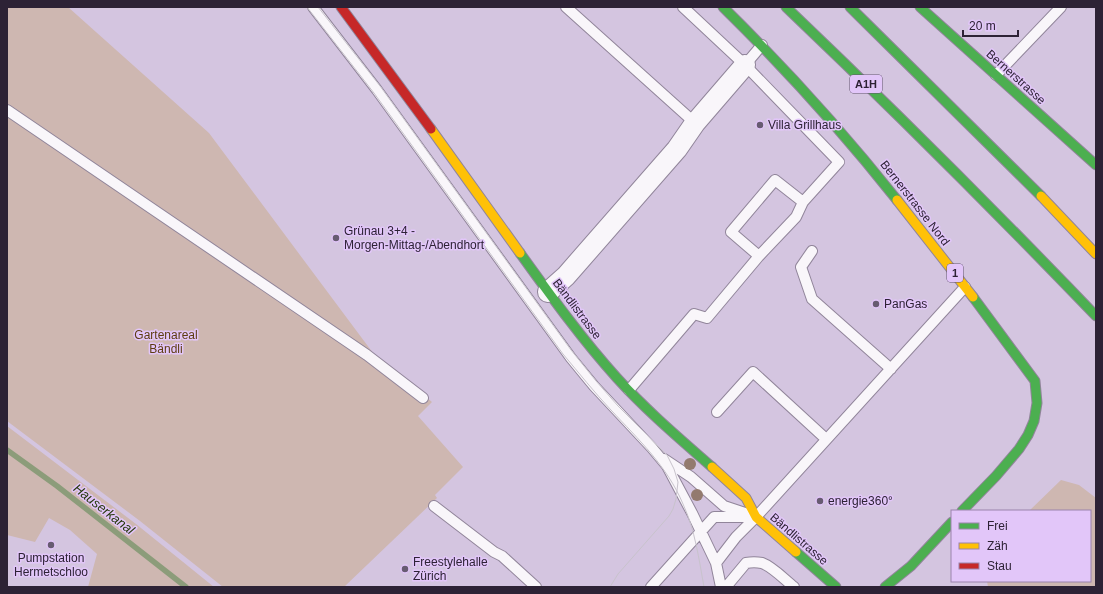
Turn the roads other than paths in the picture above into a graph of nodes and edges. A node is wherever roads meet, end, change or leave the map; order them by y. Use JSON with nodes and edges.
{"nodes":[{"id":1,"x":313,"y":7,"type":"edge"},
{"id":2,"x":341,"y":7,"type":"edge"},
{"id":3,"x":566,"y":7,"type":"edge"},
{"id":4,"x":683,"y":7,"type":"edge"},
{"id":5,"x":723,"y":7,"type":"edge"},
{"id":6,"x":786,"y":7,"type":"edge"},
{"id":7,"x":850,"y":7,"type":"edge"},
{"id":8,"x":920,"y":7,"type":"edge"},
{"id":9,"x":1061,"y":7,"type":"edge"},
{"id":10,"x":762,"y":45,"type":"junction"},
{"id":11,"x":745,"y":65,"type":"junction"},
{"id":12,"x":996,"y":75,"type":"junction"},
{"id":13,"x":7,"y":110,"type":"edge"},
{"id":14,"x":695,"y":123,"type":"junction"},
{"id":15,"x":1096,"y":164,"type":"edge"},
{"id":16,"x":803,"y":202,"type":"junction"},
{"id":17,"x":812,"y":251,"type":"dead end"},
{"id":18,"x":1096,"y":254,"type":"edge"},
{"id":19,"x":759,"y":256,"type":"junction"},
{"id":20,"x":966,"y":287,"type":"junction"},
{"id":21,"x":548,"y":292,"type":"junction"},
{"id":22,"x":1096,"y":316,"type":"edge"},
{"id":23,"x":891,"y":369,"type":"junction"},
{"id":24,"x":629,"y":390,"type":"junction"},
{"id":25,"x":423,"y":398,"type":"dead end"},
{"id":26,"x":717,"y":412,"type":"dead end"},
{"id":27,"x":826,"y":439,"type":"junction"},
{"id":28,"x":661,"y":458,"type":"junction"},
{"id":29,"x":434,"y":506,"type":"dead end"},
{"id":30,"x":963,"y":510,"type":"edge"},
{"id":31,"x":756,"y":517,"type":"junction"},
{"id":32,"x":951,"y":523,"type":"edge"},
{"id":33,"x":700,"y":532,"type":"junction"},
{"id":34,"x":716,"y":562,"type":"junction"},
{"id":35,"x":536,"y":587,"type":"edge"},
{"id":36,"x":650,"y":587,"type":"edge"},
{"id":37,"x":720,"y":587,"type":"edge"},
{"id":38,"x":726,"y":587,"type":"edge"},
{"id":39,"x":794,"y":587,"type":"edge"},
{"id":40,"x":836,"y":587,"type":"edge"},
{"id":41,"x":885,"y":587,"type":"edge"}],
"edges":[{"from":1,"to":28,"type":"lane"},
{"from":2,"to":21,"type":"main road","name":"Bändlistrasse"},
{"from":3,"to":14,"type":"lane"},
{"from":4,"to":11,"type":"lane"},
{"from":5,"to":10,"type":"main road","name":"Bernerstrasse Nord","number":"1"},
{"from":6,"to":22,"type":"main road","number":"A1H"},
{"from":7,"to":18,"type":"main road"},
{"from":8,"to":12,"type":"main road","name":"Bernerstrasse"},
{"from":9,"to":12,"type":"lane"},
{"from":10,"to":11,"type":"lane"},
{"from":10,"to":20,"type":"main road","name":"Bernerstrasse Nord","number":"1"},
{"from":11,"to":14,"type":"street"},
{"from":11,"to":16,"type":"lane"},
{"from":12,"to":15,"type":"main road","name":"Bernerstrasse"},
{"from":13,"to":25,"type":"lane"},
{"from":14,"to":21,"type":"street"},
{"from":16,"to":19,"type":"lane"},
{"from":16,"to":19,"type":"lane"},
{"from":17,"to":23,"type":"lane"},
{"from":19,"to":24,"type":"lane"},
{"from":20,"to":23,"type":"lane"},
{"from":20,"to":30,"type":"main road","name":"Bernerstrasse Nord","number":"1"},
{"from":21,"to":24,"type":"main road","name":"Bändlistrasse"},
{"from":23,"to":27,"type":"lane"},
{"from":24,"to":31,"type":"main road","name":"Bändlistrasse"},
{"from":26,"to":27,"type":"lane"},
{"from":27,"to":31,"type":"lane"},
{"from":28,"to":31,"type":"lane"},
{"from":28,"to":33,"type":"lane"},
{"from":29,"to":35,"type":"lane"},
{"from":31,"to":33,"type":"lane"},
{"from":31,"to":34,"type":"lane"},
{"from":31,"to":40,"type":"main road","name":"Bändlistrasse"},
{"from":32,"to":41,"type":"main road"},
{"from":33,"to":34,"type":"lane"},
{"from":33,"to":36,"type":"lane"},
{"from":34,"to":37,"type":"lane"},
{"from":38,"to":39,"type":"lane"}]}
